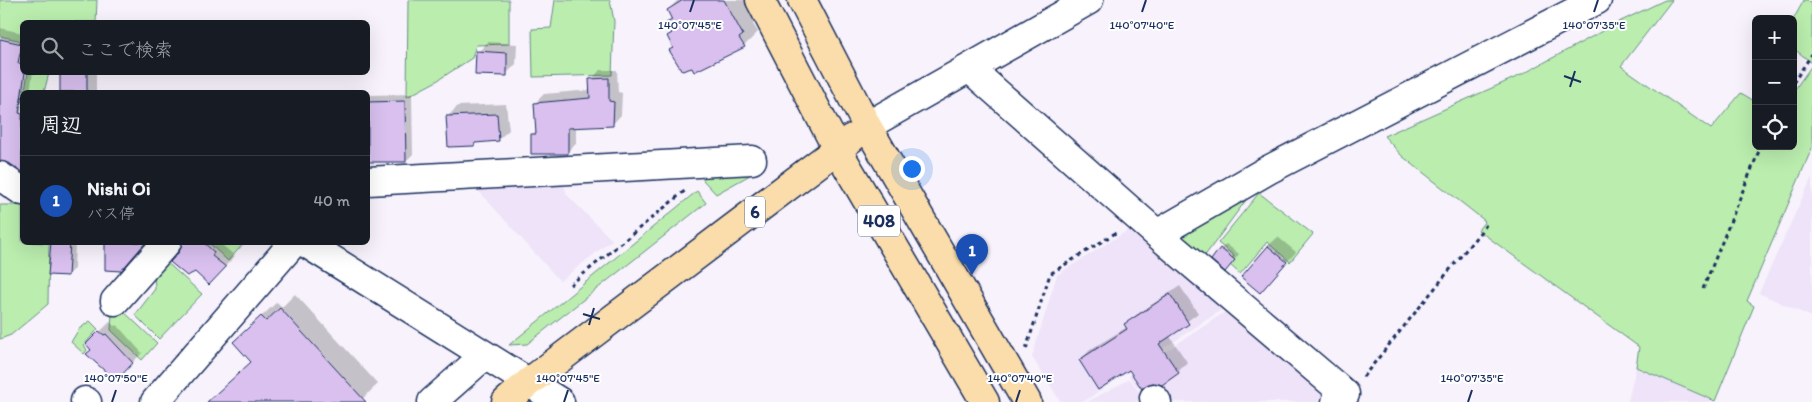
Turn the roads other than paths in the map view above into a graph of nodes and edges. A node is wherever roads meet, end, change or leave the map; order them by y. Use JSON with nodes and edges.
{"nodes":[{"id":1,"x":760,"y":0,"type":"edge"},
{"id":2,"x":802,"y":0,"type":"edge"},
{"id":3,"x":1089,"y":0,"type":"edge"},
{"id":4,"x":1597,"y":0,"type":"edge"},
{"id":5,"x":970,"y":69,"type":"junction"},
{"id":6,"x":867,"y":126,"type":"junction"},
{"id":7,"x":836,"y":149,"type":"junction"},
{"id":8,"x":752,"y":160,"type":"dead end"},
{"id":9,"x":0,"y":176,"type":"edge"},
{"id":10,"x":370,"y":180,"type":"edge"},
{"id":11,"x":20,"y":190,"type":"edge"},
{"id":12,"x":0,"y":191,"type":"edge"},
{"id":13,"x":20,"y":191,"type":"edge"},
{"id":14,"x":1148,"y":226,"type":"junction"},
{"id":15,"x":165,"y":245,"type":"edge"},
{"id":16,"x":291,"y":245,"type":"edge"},
{"id":17,"x":309,"y":245,"type":"edge"},
{"id":18,"x":115,"y":300,"type":"dead end"},
{"id":19,"x":484,"y":356,"type":"junction"},
{"id":20,"x":529,"y":382,"type":"junction"},
{"id":21,"x":1340,"y":398,"type":"edge"},
{"id":22,"x":154,"y":402,"type":"edge"},
{"id":23,"x":432,"y":402,"type":"edge"},
{"id":24,"x":506,"y":402,"type":"edge"},
{"id":25,"x":560,"y":402,"type":"edge"},
{"id":26,"x":985,"y":402,"type":"edge"},
{"id":27,"x":1027,"y":402,"type":"edge"}],
"edges":[{"from":1,"to":7,"type":"highway","number":"408"},
{"from":2,"to":6,"type":"highway","number":"408"},
{"from":3,"to":5,"type":"street"},
{"from":4,"to":14,"type":"street"},
{"from":5,"to":6,"type":"street"},
{"from":5,"to":14,"type":"street"},
{"from":6,"to":7,"type":"highway","number":"6"},
{"from":6,"to":27,"type":"highway","number":"408"},
{"from":7,"to":20,"type":"highway","number":"6"},
{"from":7,"to":26,"type":"highway","number":"408"},
{"from":8,"to":10,"type":"street"},
{"from":9,"to":11,"type":"street"},
{"from":12,"to":13,"type":"street"},
{"from":14,"to":21,"type":"street"},
{"from":15,"to":18,"type":"street"},
{"from":16,"to":22,"type":"street"},
{"from":17,"to":19,"type":"street"},
{"from":19,"to":20,"type":"street"},
{"from":19,"to":23,"type":"street"},
{"from":20,"to":24,"type":"highway","number":"6"},
{"from":20,"to":25,"type":"street"}]}
